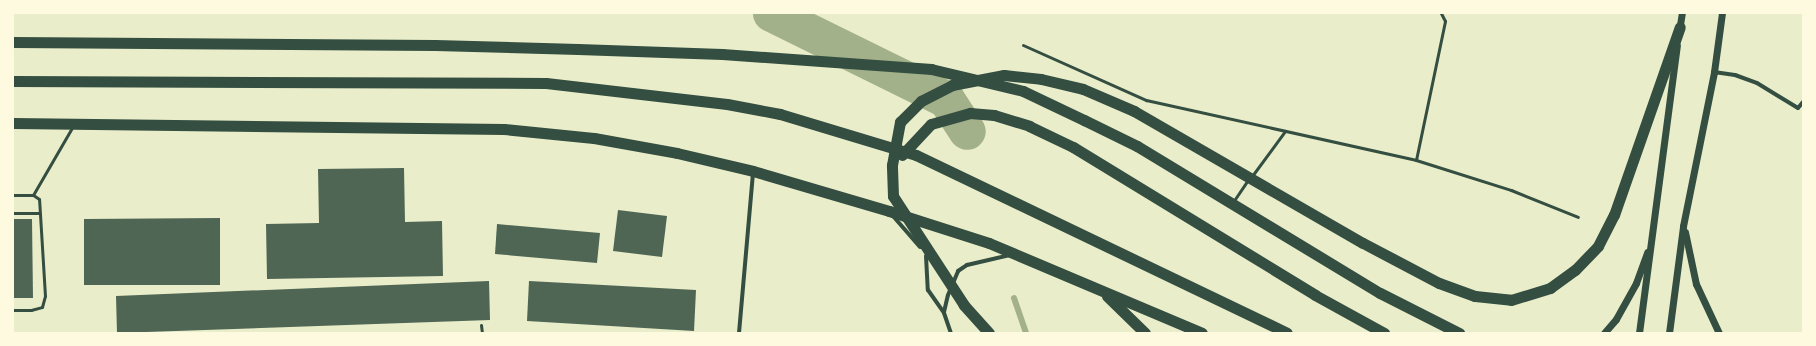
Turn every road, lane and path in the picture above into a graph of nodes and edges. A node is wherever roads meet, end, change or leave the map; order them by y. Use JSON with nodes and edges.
{"nodes":[{"id":1,"x":1441,"y":13,"type":"edge"},
{"id":2,"x":1682,"y":13,"type":"edge"},
{"id":3,"x":1722,"y":13,"type":"edge"},
{"id":4,"x":1680,"y":27,"type":"junction"},
{"id":5,"x":13,"y":42,"type":"edge"},
{"id":6,"x":1023,"y":45,"type":"dead end"},
{"id":7,"x":1714,"y":72,"type":"junction"},
{"id":8,"x":13,"y":81,"type":"edge"},
{"id":9,"x":1803,"y":102,"type":"edge"},
{"id":10,"x":1798,"y":108,"type":"junction"},
{"id":11,"x":1803,"y":111,"type":"edge"},
{"id":12,"x":13,"y":123,"type":"edge"},
{"id":13,"x":74,"y":125,"type":"junction"},
{"id":14,"x":1285,"y":131,"type":"junction"},
{"id":15,"x":1416,"y":160,"type":"junction"},
{"id":16,"x":892,"y":165,"type":"junction"},
{"id":17,"x":754,"y":172,"type":"junction"},
{"id":18,"x":13,"y":195,"type":"edge"},
{"id":19,"x":33,"y":195,"type":"junction"},
{"id":20,"x":1231,"y":204,"type":"junction"},
{"id":21,"x":889,"y":211,"type":"junction"},
{"id":22,"x":13,"y":213,"type":"edge"},
{"id":23,"x":39,"y":213,"type":"junction"},
{"id":24,"x":1578,"y":217,"type":"dead end"},
{"id":25,"x":1683,"y":226,"type":"junction"},
{"id":26,"x":1652,"y":239,"type":"junction"},
{"id":27,"x":1013,"y":255,"type":"junction"},
{"id":28,"x":1102,"y":292,"type":"junction"},
{"id":29,"x":13,"y":310,"type":"edge"},
{"id":30,"x":944,"y":312,"type":"junction"},
{"id":31,"x":482,"y":325,"type":"dead end"},
{"id":32,"x":1283,"y":331,"type":"edge"},
{"id":33,"x":482,"y":333,"type":"edge"},
{"id":34,"x":738,"y":333,"type":"edge"},
{"id":35,"x":951,"y":333,"type":"edge"},
{"id":36,"x":989,"y":333,"type":"edge"},
{"id":37,"x":1145,"y":333,"type":"edge"},
{"id":38,"x":1202,"y":333,"type":"edge"},
{"id":39,"x":1384,"y":333,"type":"edge"},
{"id":40,"x":1459,"y":333,"type":"edge"},
{"id":41,"x":1604,"y":333,"type":"edge"},
{"id":42,"x":1639,"y":333,"type":"edge"},
{"id":43,"x":1669,"y":333,"type":"edge"},
{"id":44,"x":1719,"y":333,"type":"edge"}],
"edges":[{"from":1,"to":15,"type":"lane"},
{"from":2,"to":4,"type":"street"},
{"from":3,"to":7,"type":"street"},
{"from":4,"to":16,"type":"highway"},
{"from":4,"to":26,"type":"street"},
{"from":5,"to":20,"type":"highway"},
{"from":6,"to":14,"type":"lane"},
{"from":7,"to":10,"type":"street"},
{"from":7,"to":25,"type":"street"},
{"from":8,"to":32,"type":"highway"},
{"from":9,"to":10,"type":"street"},
{"from":10,"to":11,"type":"lane"},
{"from":12,"to":13,"type":"highway"},
{"from":13,"to":17,"type":"highway"},
{"from":13,"to":19,"type":"lane"},
{"from":14,"to":15,"type":"lane"},
{"from":14,"to":20,"type":"lane"},
{"from":15,"to":24,"type":"lane"},
{"from":16,"to":36,"type":"highway"},
{"from":16,"to":39,"type":"highway"},
{"from":17,"to":21,"type":"highway"},
{"from":17,"to":34,"type":"street"},
{"from":18,"to":19,"type":"lane"},
{"from":19,"to":23,"type":"lane"},
{"from":20,"to":40,"type":"highway"},
{"from":21,"to":27,"type":"highway"},
{"from":21,"to":30,"type":"street"},
{"from":22,"to":23,"type":"lane"},
{"from":23,"to":29,"type":"lane"},
{"from":25,"to":43,"type":"street"},
{"from":25,"to":44,"type":"street"},
{"from":26,"to":41,"type":"street"},
{"from":26,"to":42,"type":"street"},
{"from":27,"to":28,"type":"highway"},
{"from":27,"to":30,"type":"street"},
{"from":28,"to":37,"type":"highway"},
{"from":28,"to":38,"type":"highway"},
{"from":30,"to":35,"type":"street"},
{"from":31,"to":33,"type":"lane"}]}
